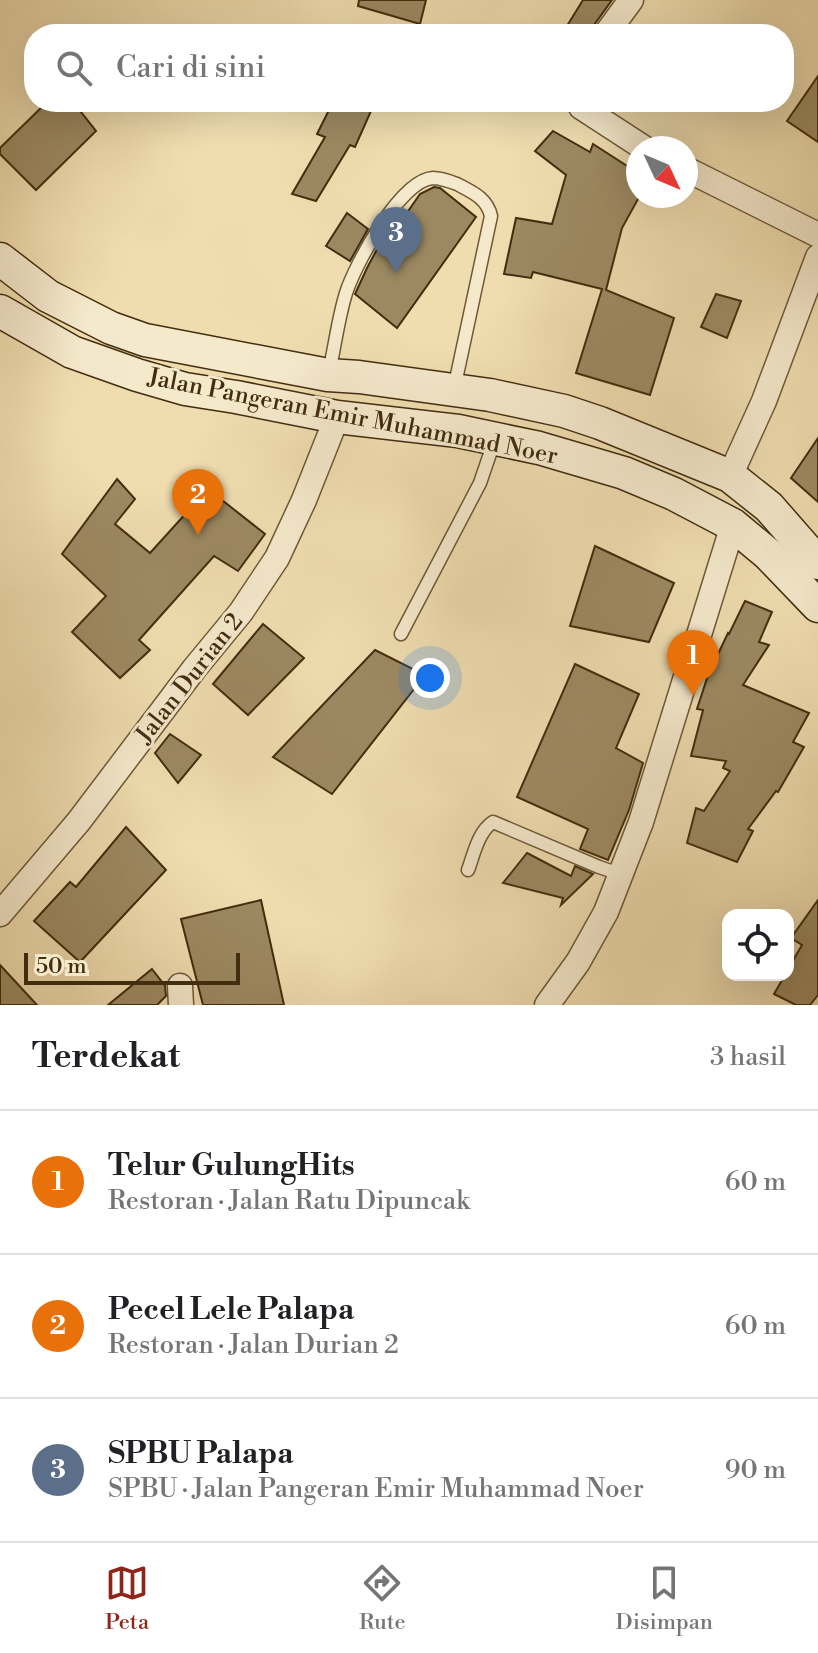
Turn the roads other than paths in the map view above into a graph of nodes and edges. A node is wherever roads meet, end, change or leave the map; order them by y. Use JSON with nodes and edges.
{"nodes":[{"id":1,"x":631,"y":0,"type":"edge"},
{"id":2,"x":613,"y":24,"type":"edge"},
{"id":3,"x":589,"y":112,"type":"edge"},
{"id":4,"x":626,"y":136,"type":"edge"},
{"id":5,"x":698,"y":175,"type":"edge"},
{"id":6,"x":818,"y":235,"type":"edge"},
{"id":7,"x":818,"y":257,"type":"edge"},
{"id":8,"x":0,"y":259,"type":"edge"},
{"id":9,"x":0,"y":311,"type":"edge"},
{"id":10,"x":245,"y":360,"type":"junction"},
{"id":11,"x":328,"y":375,"type":"junction"},
{"id":12,"x":453,"y":390,"type":"junction"},
{"id":13,"x":236,"y":397,"type":"junction"},
{"id":14,"x":337,"y":417,"type":"junction"},
{"id":15,"x":600,"y":423,"type":"junction"},
{"id":16,"x":495,"y":439,"type":"junction"},
{"id":17,"x":585,"y":461,"type":"junction"},
{"id":18,"x":730,"y":476,"type":"junction"},
{"id":19,"x":733,"y":525,"type":"junction"},
{"id":20,"x":818,"y":563,"type":"edge"},
{"id":21,"x":818,"y":606,"type":"edge"},
{"id":22,"x":401,"y":634,"type":"dead end"},
{"id":23,"x":468,"y":870,"type":"dead end"},
{"id":24,"x":620,"y":874,"type":"junction"},
{"id":25,"x":0,"y":914,"type":"edge"},
{"id":26,"x":547,"y":1005,"type":"edge"}],
"edges":[{"from":1,"to":2,"type":"street"},
{"from":3,"to":4,"type":"street"},
{"from":5,"to":6,"type":"street"},
{"from":7,"to":18,"type":"street"},
{"from":8,"to":10,"type":"main road","name":"Jalan Pangeran Emir Muhammad Noer"},
{"from":9,"to":13,"type":"main road","name":"Jalan Pangeran Emir Muhammad Noer"},
{"from":10,"to":11,"type":"main road","name":"Jalan Pangeran Emir Muhammad Noer"},
{"from":10,"to":13,"type":"main road"},
{"from":11,"to":12,"type":"main road","name":"Jalan Pangeran Emir Muhammad Noer"},
{"from":11,"to":12,"type":"lane"},
{"from":12,"to":15,"type":"main road","name":"Jalan Pangeran Emir Muhammad Noer"},
{"from":13,"to":14,"type":"main road","name":"Jalan Pangeran Emir Muhammad Noer"},
{"from":14,"to":16,"type":"main road","name":"Jalan Pangeran Emir Muhammad Noer"},
{"from":14,"to":25,"type":"street","name":"Jalan Durian 2"},
{"from":15,"to":17,"type":"main road"},
{"from":15,"to":18,"type":"main road","name":"Jalan Pangeran Emir Muhammad Noer"},
{"from":16,"to":17,"type":"main road","name":"Jalan Pangeran Emir Muhammad Noer"},
{"from":16,"to":22,"type":"lane"},
{"from":17,"to":19,"type":"main road","name":"Jalan Pangeran Emir Muhammad Noer"},
{"from":18,"to":20,"type":"main road","name":"Jalan Pangeran Emir Muhammad Noer"},
{"from":19,"to":21,"type":"main road","name":"Jalan Pangeran Emir Muhammad Noer"},
{"from":19,"to":24,"type":"street"},
{"from":23,"to":24,"type":"lane"},
{"from":24,"to":26,"type":"street"}]}
